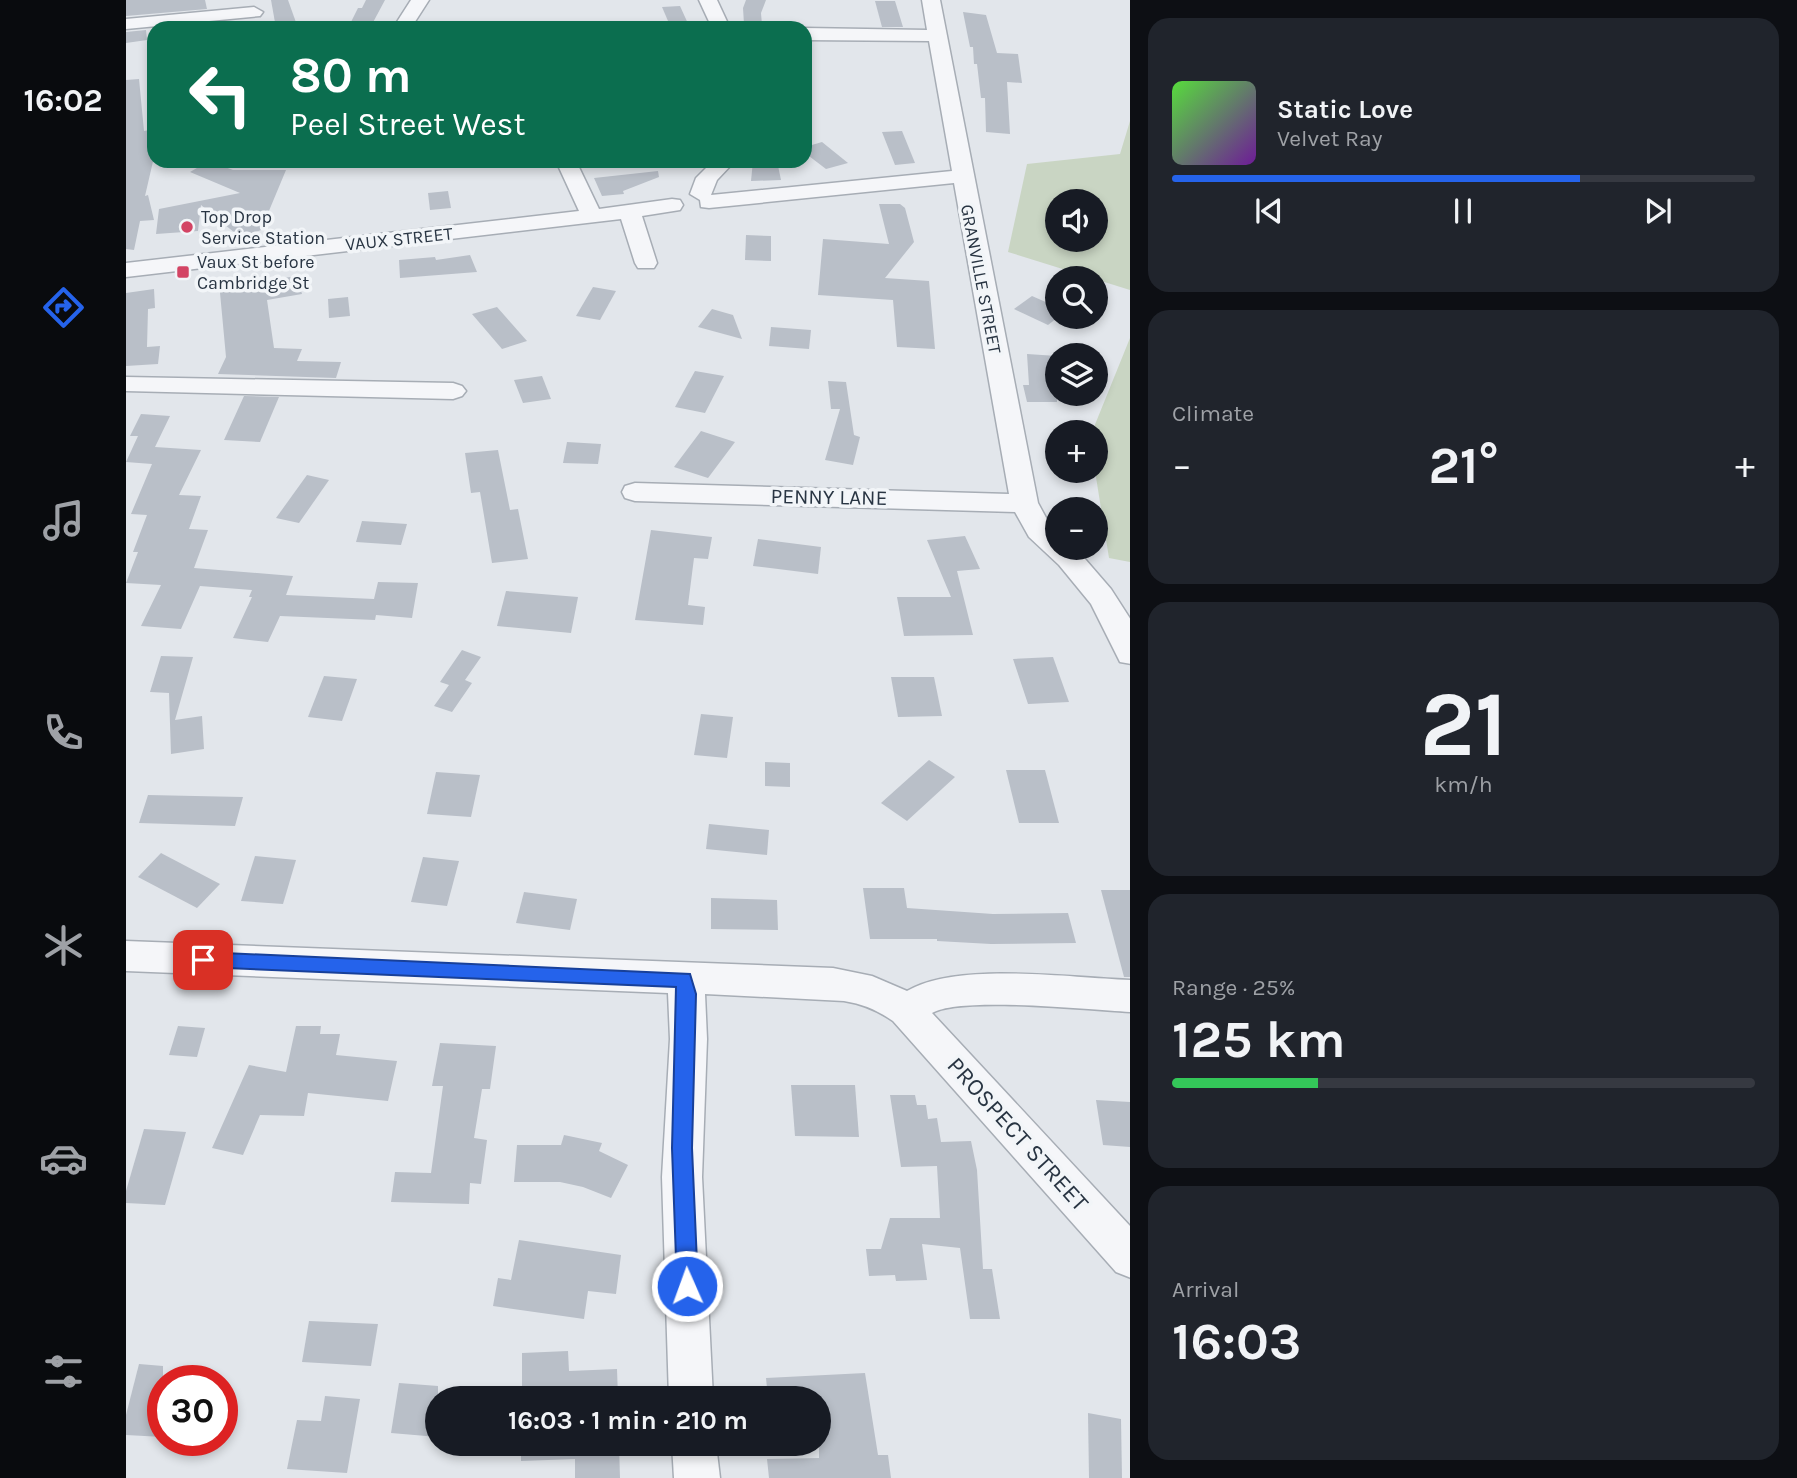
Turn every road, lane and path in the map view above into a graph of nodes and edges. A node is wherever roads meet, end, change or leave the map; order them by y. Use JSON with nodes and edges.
{"nodes":[{"id":1,"x":420,"y":0,"type":"edge"},
{"id":2,"x":708,"y":0,"type":"edge"},
{"id":3,"x":931,"y":0,"type":"edge"},
{"id":4,"x":254,"y":13,"type":"edge"},
{"id":5,"x":161,"y":21,"type":"edge"},
{"id":6,"x":406,"y":21,"type":"edge"},
{"id":7,"x":718,"y":21,"type":"edge"},
{"id":8,"x":147,"y":22,"type":"edge"},
{"id":9,"x":126,"y":24,"type":"edge"},
{"id":10,"x":812,"y":34,"type":"edge"},
{"id":11,"x":937,"y":36,"type":"junction"},
{"id":12,"x":569,"y":168,"type":"edge"},
{"id":13,"x":718,"y":168,"type":"edge"},
{"id":14,"x":962,"y":176,"type":"junction"},
{"id":15,"x":705,"y":198,"type":"junction"},
{"id":16,"x":631,"y":212,"type":"junction"},
{"id":17,"x":592,"y":217,"type":"junction"},
{"id":18,"x":646,"y":263,"type":"dead end"},
{"id":19,"x":126,"y":270,"type":"edge"},
{"id":20,"x":126,"y":384,"type":"edge"},
{"id":21,"x":453,"y":391,"type":"dead end"},
{"id":22,"x":635,"y":492,"type":"dead end"},
{"id":23,"x":1024,"y":503,"type":"junction"},
{"id":24,"x":1045,"y":535,"type":"edge"},
{"id":25,"x":1072,"y":560,"type":"edge"},
{"id":26,"x":1130,"y":654,"type":"edge"},
{"id":27,"x":126,"y":956,"type":"edge"},
{"id":28,"x":684,"y":979,"type":"junction"},
{"id":29,"x":1130,"y":996,"type":"edge"},
{"id":30,"x":906,"y":1010,"type":"junction"},
{"id":31,"x":1130,"y":1258,"type":"edge"},
{"id":32,"x":691,"y":1386,"type":"edge"},
{"id":33,"x":695,"y":1456,"type":"edge"},
{"id":34,"x":697,"y":1478,"type":"edge"}],
"edges":[{"from":1,"to":6,"type":"street"},
{"from":2,"to":7,"type":"street"},
{"from":3,"to":11,"type":"street","name":"GRANVILLE STREET"},
{"from":4,"to":5,"type":"street"},
{"from":8,"to":9,"type":"street"},
{"from":10,"to":11,"type":"street"},
{"from":11,"to":14,"type":"street","name":"GRANVILLE STREET"},
{"from":12,"to":17,"type":"street"},
{"from":13,"to":15,"type":"street"},
{"from":14,"to":15,"type":"street"},
{"from":14,"to":23,"type":"street","name":"GRANVILLE STREET"},
{"from":15,"to":16,"type":"street","name":"VAUX STREET"},
{"from":16,"to":17,"type":"street","name":"VAUX STREET"},
{"from":16,"to":18,"type":"street"},
{"from":17,"to":19,"type":"street","name":"VAUX STREET"},
{"from":20,"to":21,"type":"street"},
{"from":22,"to":23,"type":"street","name":"PENNY LANE"},
{"from":23,"to":24,"type":"street","name":"GRANVILLE STREET"},
{"from":25,"to":26,"type":"street","name":"GRANVILLE STREET"},
{"from":27,"to":28,"type":"street","name":"PROSPECT STREET"},
{"from":28,"to":30,"type":"street","name":"PROSPECT STREET"},
{"from":28,"to":32,"type":"street"},
{"from":29,"to":30,"type":"street"},
{"from":30,"to":31,"type":"street","name":"PROSPECT STREET"},
{"from":33,"to":34,"type":"street"}]}
